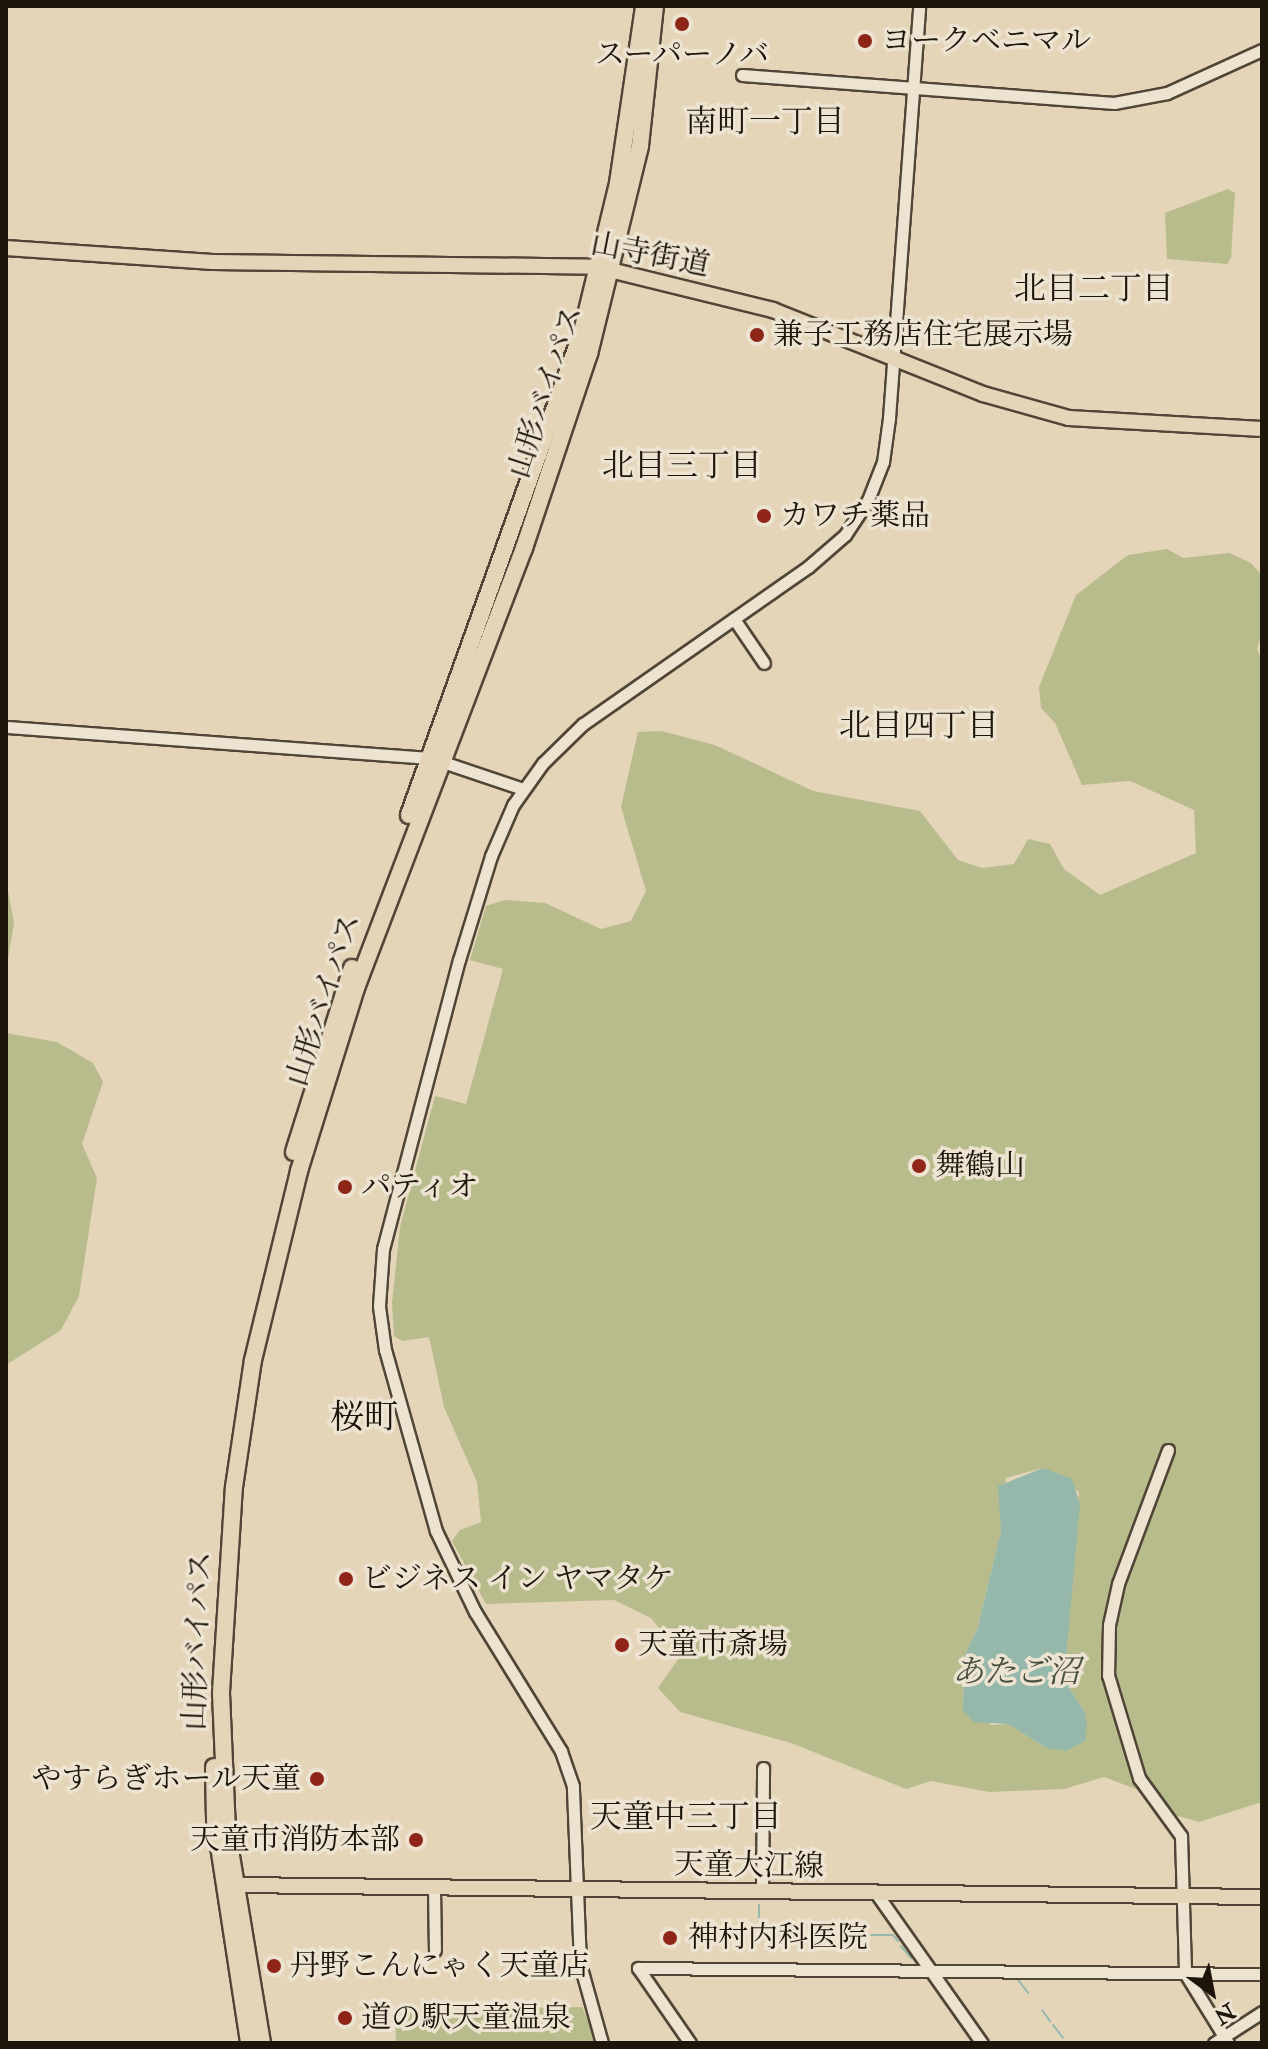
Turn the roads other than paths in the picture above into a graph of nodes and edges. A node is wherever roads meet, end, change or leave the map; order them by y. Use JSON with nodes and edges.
{"nodes":[{"id":1,"x":644,"y":6,"type":"edge"},
{"id":2,"x":655,"y":6,"type":"edge"},
{"id":3,"x":919,"y":6,"type":"edge"},
{"id":4,"x":1262,"y":50,"type":"edge"},
{"id":5,"x":742,"y":75,"type":"dead end"},
{"id":6,"x":912,"y":88,"type":"junction"},
{"id":7,"x":6,"y":248,"type":"edge"},
{"id":8,"x":606,"y":268,"type":"junction"},
{"id":9,"x":893,"y":356,"type":"junction"},
{"id":10,"x":1262,"y":429,"type":"edge"},
{"id":11,"x":734,"y":619,"type":"junction"},
{"id":12,"x":764,"y":663,"type":"dead end"},
{"id":13,"x":6,"y":727,"type":"edge"},
{"id":14,"x":437,"y":758,"type":"junction"},
{"id":15,"x":523,"y":789,"type":"junction"},
{"id":16,"x":1168,"y":1450,"type":"dead end"},
{"id":17,"x":763,"y":1768,"type":"dead end"},
{"id":18,"x":235,"y":1885,"type":"junction"},
{"id":19,"x":434,"y":1889,"type":"junction"},
{"id":20,"x":576,"y":1890,"type":"junction"},
{"id":21,"x":762,"y":1892,"type":"junction"},
{"id":22,"x":876,"y":1893,"type":"junction"},
{"id":23,"x":1184,"y":1896,"type":"junction"},
{"id":24,"x":1262,"y":1897,"type":"edge"},
{"id":25,"x":435,"y":1950,"type":"dead end"},
{"id":26,"x":927,"y":1968,"type":"junction"},
{"id":27,"x":1185,"y":1973,"type":"junction"},
{"id":28,"x":1262,"y":1974,"type":"edge"},
{"id":29,"x":1262,"y":2012,"type":"edge"},
{"id":30,"x":1222,"y":2041,"type":"edge"},
{"id":31,"x":249,"y":2043,"type":"edge"},
{"id":32,"x":262,"y":2043,"type":"edge"},
{"id":33,"x":602,"y":2043,"type":"edge"},
{"id":34,"x":690,"y":2043,"type":"edge"},
{"id":35,"x":982,"y":2043,"type":"edge"}],
"edges":[{"from":1,"to":8,"type":"highway","name":"山形バイパス"},
{"from":2,"to":8,"type":"highway","name":"山形バイパス"},
{"from":3,"to":6,"type":"street"},
{"from":4,"to":6,"type":"street"},
{"from":5,"to":6,"type":"street"},
{"from":6,"to":9,"type":"street"},
{"from":7,"to":8,"type":"main road","name":"山寺街道"},
{"from":8,"to":9,"type":"main road","name":"山寺街道"},
{"from":8,"to":14,"type":"highway","name":"山形バイパス"},
{"from":9,"to":10,"type":"main road","name":"山寺街道"},
{"from":9,"to":11,"type":"street"},
{"from":11,"to":12,"type":"street"},
{"from":11,"to":15,"type":"street"},
{"from":13,"to":14,"type":"street"},
{"from":14,"to":15,"type":"street"},
{"from":14,"to":18,"type":"highway","name":"山形バイパス"},
{"from":14,"to":31,"type":"highway","name":"山形バイパス"},
{"from":15,"to":20,"type":"street"},
{"from":16,"to":23,"type":"street"},
{"from":17,"to":21,"type":"street"},
{"from":18,"to":19,"type":"main road","name":"天童大江線"},
{"from":18,"to":32,"type":"highway","name":"山形バイパス"},
{"from":19,"to":20,"type":"main road","name":"天童大江線"},
{"from":19,"to":25,"type":"street"},
{"from":20,"to":21,"type":"main road","name":"天童大江線"},
{"from":20,"to":33,"type":"street"},
{"from":21,"to":22,"type":"main road","name":"天童大江線"},
{"from":22,"to":23,"type":"main road","name":"天童大江線"},
{"from":22,"to":26,"type":"street"},
{"from":23,"to":24,"type":"main road","name":"天童大江線"},
{"from":23,"to":27,"type":"street"},
{"from":26,"to":27,"type":"street"},
{"from":26,"to":34,"type":"street"},
{"from":26,"to":35,"type":"street"},
{"from":27,"to":28,"type":"street"},
{"from":27,"to":30,"type":"street"},
{"from":29,"to":30,"type":"street"}]}
